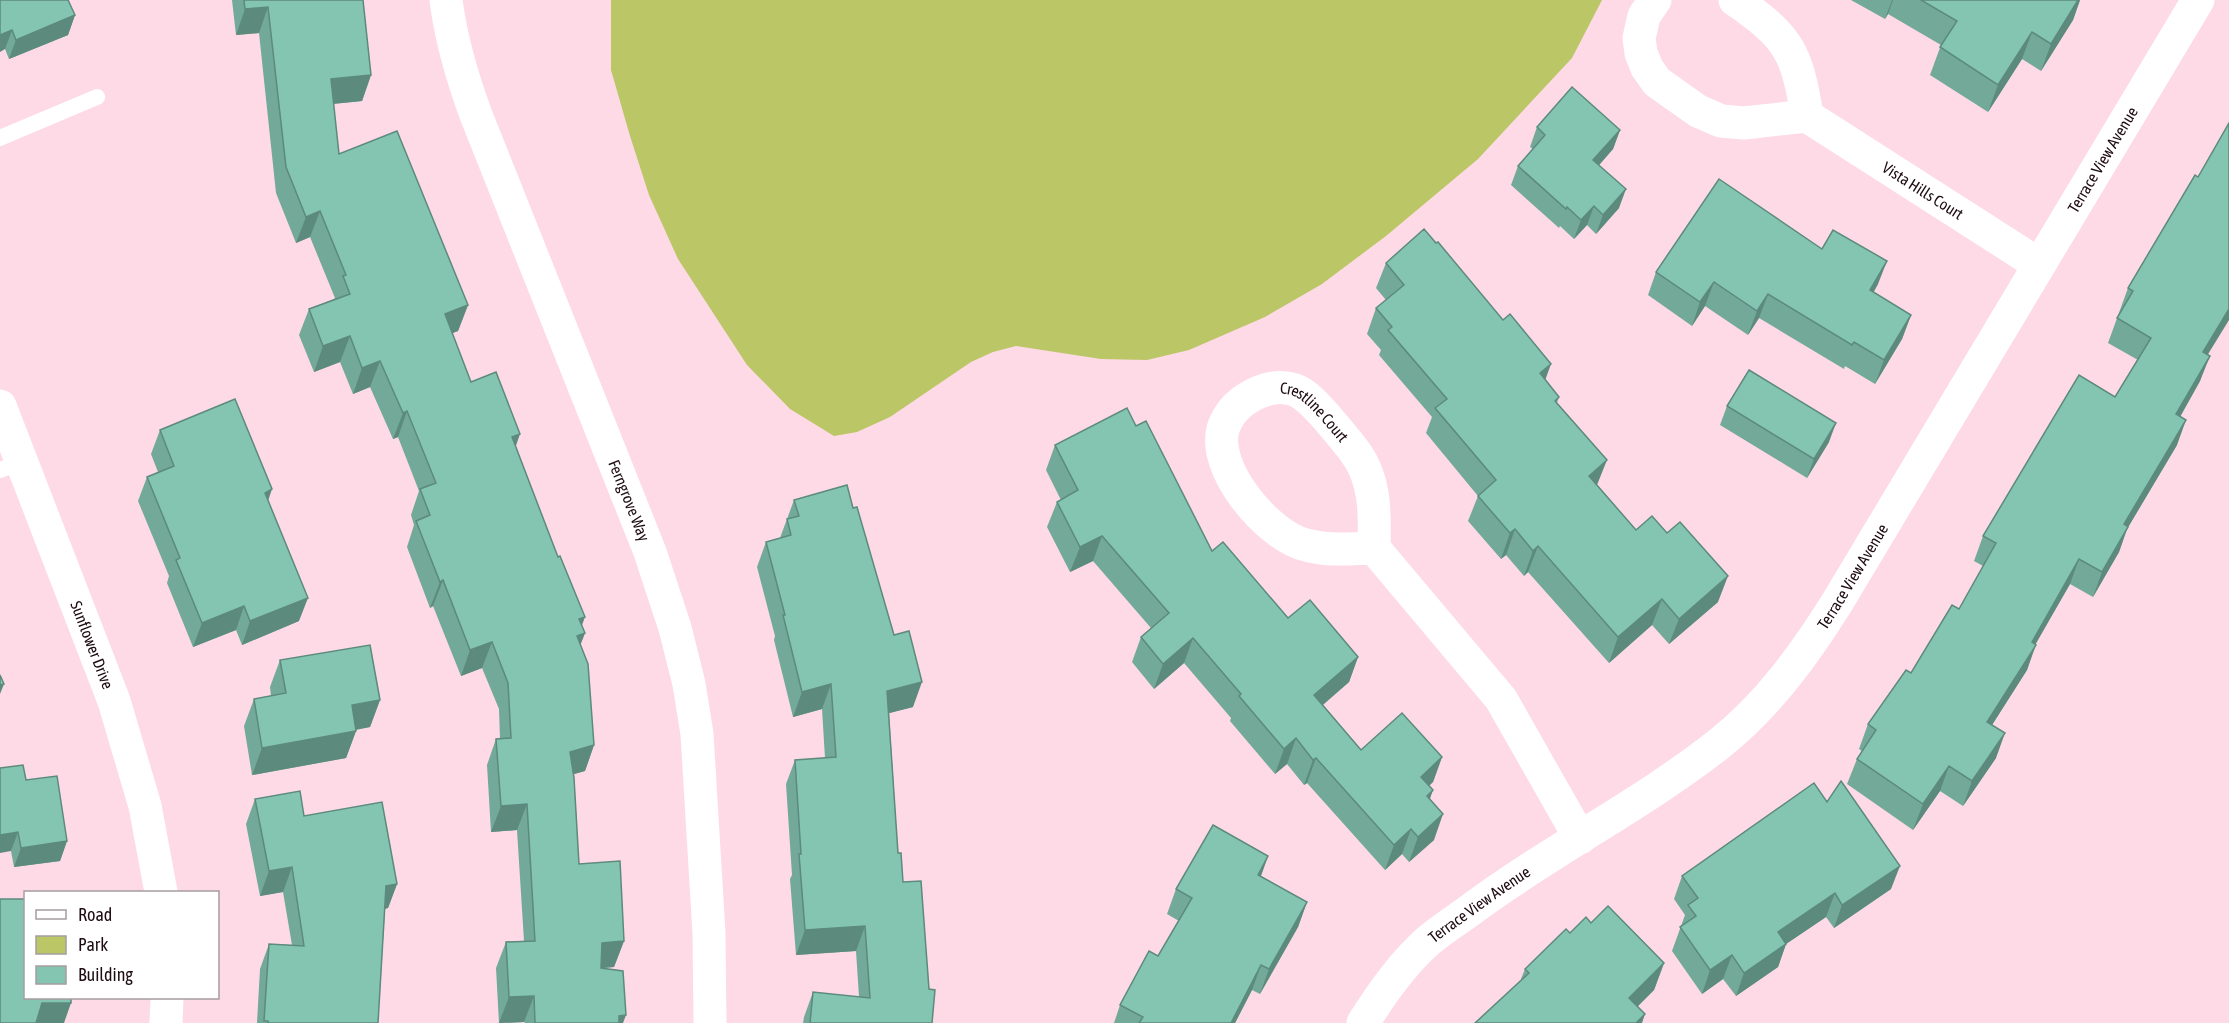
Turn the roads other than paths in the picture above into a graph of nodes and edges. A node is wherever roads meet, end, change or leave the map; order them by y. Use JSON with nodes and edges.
{"nodes":[{"id":1,"x":446,"y":0,"type":"edge"},
{"id":2,"x":1655,"y":0,"type":"edge"},
{"id":3,"x":1735,"y":0,"type":"edge"},
{"id":4,"x":2198,"y":0,"type":"edge"},
{"id":5,"x":97,"y":98,"type":"dead end"},
{"id":6,"x":1807,"y":116,"type":"junction"},
{"id":7,"x":0,"y":138,"type":"edge"},
{"id":8,"x":2038,"y":264,"type":"junction"},
{"id":9,"x":0,"y":406,"type":"edge"},
{"id":10,"x":11,"y":466,"type":"edge"},
{"id":11,"x":1374,"y":548,"type":"junction"},
{"id":12,"x":1580,"y":838,"type":"junction"},
{"id":13,"x":161,"y":891,"type":"edge"},
{"id":14,"x":167,"y":999,"type":"edge"},
{"id":15,"x":166,"y":1023,"type":"edge"},
{"id":16,"x":710,"y":1023,"type":"edge"},
{"id":17,"x":1363,"y":1023,"type":"edge"}],
"edges":[{"from":1,"to":16,"type":"street","name":"Ferngrove Way"},
{"from":2,"to":6,"type":"street"},
{"from":3,"to":6,"type":"street"},
{"from":4,"to":8,"type":"street","name":"Terrace View Avenue"},
{"from":5,"to":7,"type":"lane"},
{"from":6,"to":8,"type":"street","name":"Vista Hills Court"},
{"from":8,"to":12,"type":"street","name":"Terrace View Avenue"},
{"from":9,"to":10,"type":"street","name":"Sunflower Drive"},
{"from":10,"to":13,"type":"street","name":"Sunflower Drive"},
{"from":11,"to":11,"type":"street","name":"Crestline Court"},
{"from":11,"to":12,"type":"street"},
{"from":12,"to":17,"type":"street","name":"Terrace View Avenue"},
{"from":14,"to":15,"type":"street"}]}
